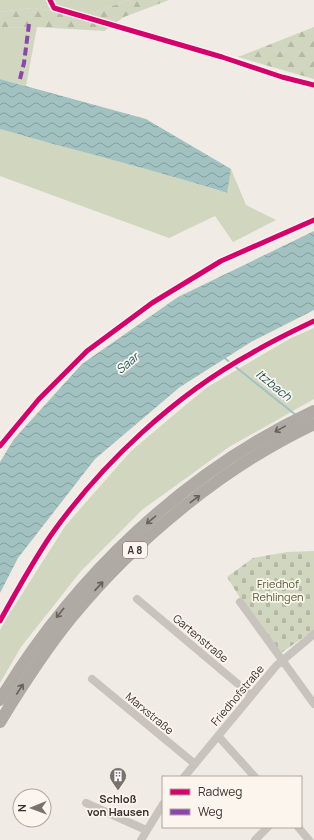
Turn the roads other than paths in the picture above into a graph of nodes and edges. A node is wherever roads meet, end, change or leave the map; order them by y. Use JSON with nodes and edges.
{"nodes":[{"id":1,"x":314,"y":411,"type":"edge"},
{"id":2,"x":314,"y":424,"type":"edge"},
{"id":3,"x":137,"y":599,"type":"dead end"},
{"id":4,"x":240,"y":602,"type":"dead end"},
{"id":5,"x":314,"y":634,"type":"edge"},
{"id":6,"x":282,"y":659,"type":"junction"},
{"id":7,"x":92,"y":679,"type":"dead end"},
{"id":8,"x":251,"y":694,"type":"junction"},
{"id":9,"x":0,"y":700,"type":"edge"},
{"id":10,"x":314,"y":704,"type":"edge"},
{"id":11,"x":0,"y":722,"type":"edge"},
{"id":12,"x":218,"y":736,"type":"junction"},
{"id":13,"x":195,"y":764,"type":"junction"},
{"id":14,"x":185,"y":776,"type":"edge"},
{"id":15,"x":254,"y":776,"type":"edge"},
{"id":16,"x":86,"y":803,"type":"dead end"},
{"id":17,"x":162,"y":806,"type":"edge"},
{"id":18,"x":267,"y":828,"type":"edge"},
{"id":19,"x":299,"y":828,"type":"edge"},
{"id":20,"x":146,"y":830,"type":"junction"},
{"id":21,"x":141,"y":840,"type":"edge"},
{"id":22,"x":255,"y":840,"type":"edge"},
{"id":23,"x":308,"y":840,"type":"edge"}],
"edges":[{"from":1,"to":9,"type":"highway","number":"A 8","one_way":true},
{"from":11,"to":2,"type":"highway","number":"A 8","one_way":true},
{"from":3,"to":8,"type":"street","name":"Gartenstraße"},
{"from":4,"to":6,"type":"street"},
{"from":5,"to":6,"type":"street","name":"Friedhofstraße"},
{"from":6,"to":8,"type":"street","name":"Friedhofstraße"},
{"from":6,"to":10,"type":"street"},
{"from":7,"to":13,"type":"street","name":"Marxstraße"},
{"from":8,"to":12,"type":"street","name":"Friedhofstraße"},
{"from":12,"to":13,"type":"street","name":"Friedhofstraße"},
{"from":12,"to":15,"type":"street"},
{"from":13,"to":14,"type":"street","name":"Friedhofstraße"},
{"from":16,"to":20,"type":"street"},
{"from":17,"to":20,"type":"street"},
{"from":18,"to":22,"type":"street"},
{"from":19,"to":23,"type":"street"},
{"from":20,"to":21,"type":"street"}]}
